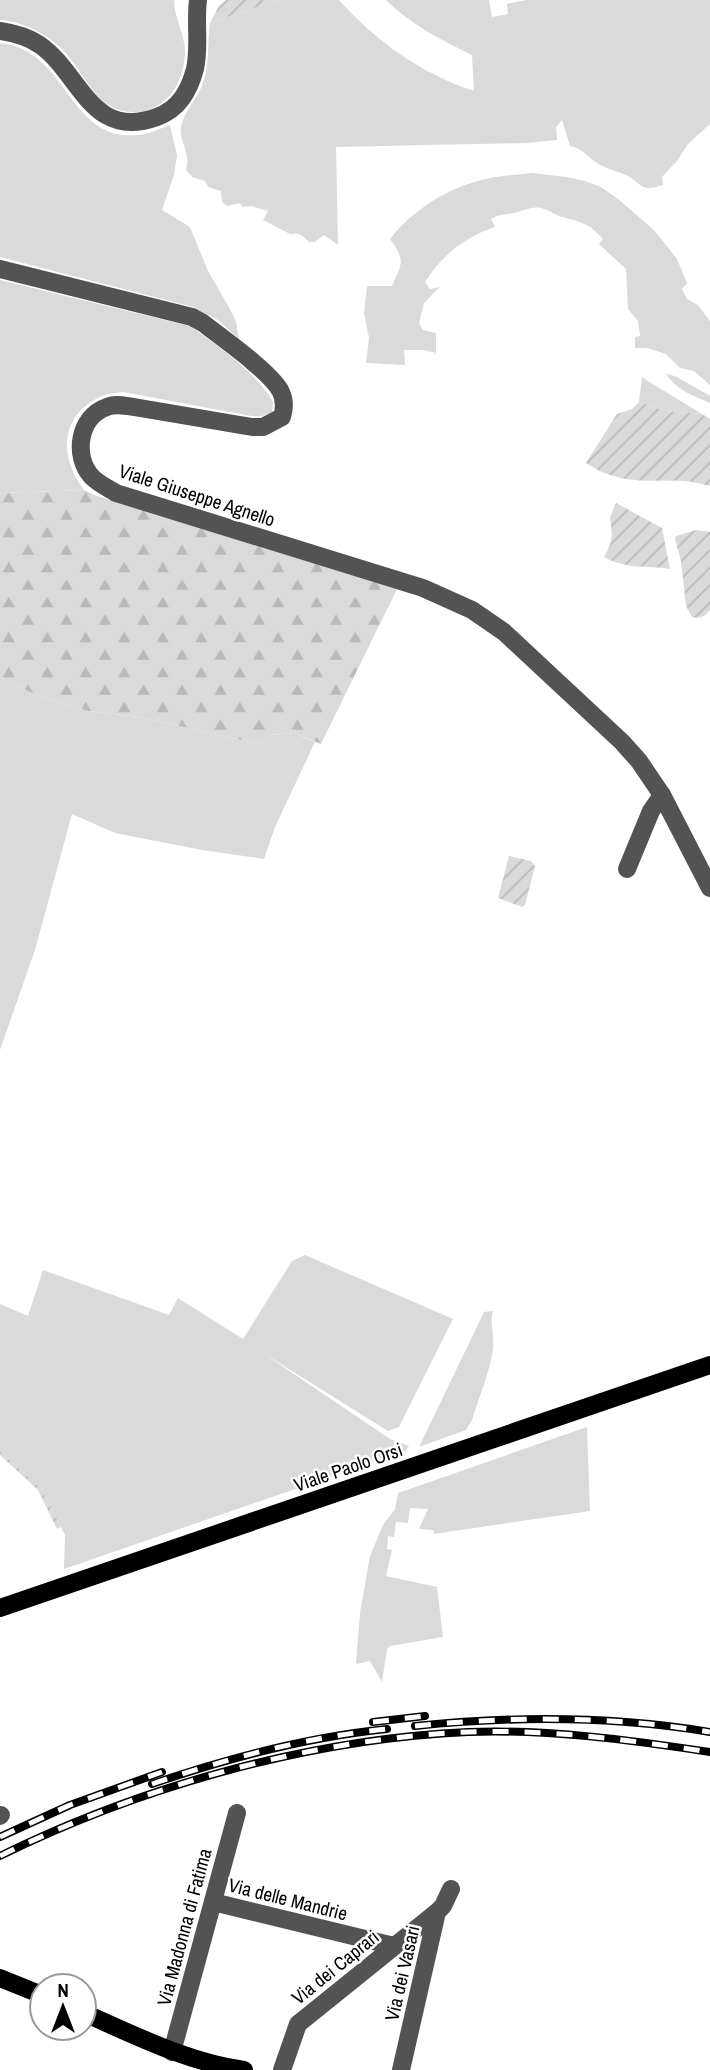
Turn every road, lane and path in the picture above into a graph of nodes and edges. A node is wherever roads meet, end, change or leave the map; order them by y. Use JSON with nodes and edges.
{"nodes":[{"id":1,"x":198,"y":0,"type":"edge"},
{"id":2,"x":0,"y":31,"type":"edge"},
{"id":3,"x":0,"y":269,"type":"edge"},
{"id":4,"x":662,"y":794,"type":"junction"},
{"id":5,"x":627,"y":869,"type":"dead end"},
{"id":6,"x":710,"y":888,"type":"edge"},
{"id":7,"x":710,"y":1365,"type":"edge"},
{"id":8,"x":0,"y":1608,"type":"edge"},
{"id":9,"x":237,"y":1813,"type":"dead end"},
{"id":10,"x":451,"y":1889,"type":"dead end"},
{"id":11,"x":213,"y":1902,"type":"junction"},
{"id":12,"x":437,"y":1913,"type":"junction"},
{"id":13,"x":394,"y":1946,"type":"junction"},
{"id":14,"x":0,"y":1978,"type":"edge"},
{"id":15,"x":28,"y":1989,"type":"edge"},
{"id":16,"x":98,"y":2019,"type":"edge"},
{"id":17,"x":172,"y":2052,"type":"junction"},
{"id":18,"x":244,"y":2070,"type":"edge"},
{"id":19,"x":282,"y":2070,"type":"edge"},
{"id":20,"x":401,"y":2070,"type":"edge"}],
"edges":[{"from":1,"to":2,"type":"street"},
{"from":3,"to":4,"type":"street","name":"Viale Giuseppe Agnello"},
{"from":4,"to":5,"type":"street"},
{"from":4,"to":6,"type":"street","name":"Viale Giuseppe Agnello"},
{"from":7,"to":8,"type":"main road","name":"Viale Paolo Orsi"},
{"from":9,"to":11,"type":"street","name":"Via Madonna di Fatima"},
{"from":10,"to":12,"type":"street","name":"Via dei Vasari"},
{"from":11,"to":13,"type":"street","name":"Via delle Mandrie"},
{"from":11,"to":17,"type":"street","name":"Via Madonna di Fatima"},
{"from":12,"to":13,"type":"street","name":"Via dei Caprari"},
{"from":12,"to":20,"type":"street","name":"Via dei Vasari"},
{"from":13,"to":19,"type":"street","name":"Via dei Caprari"},
{"from":14,"to":15,"type":"main road"},
{"from":16,"to":17,"type":"main road"},
{"from":17,"to":18,"type":"main road"}]}
